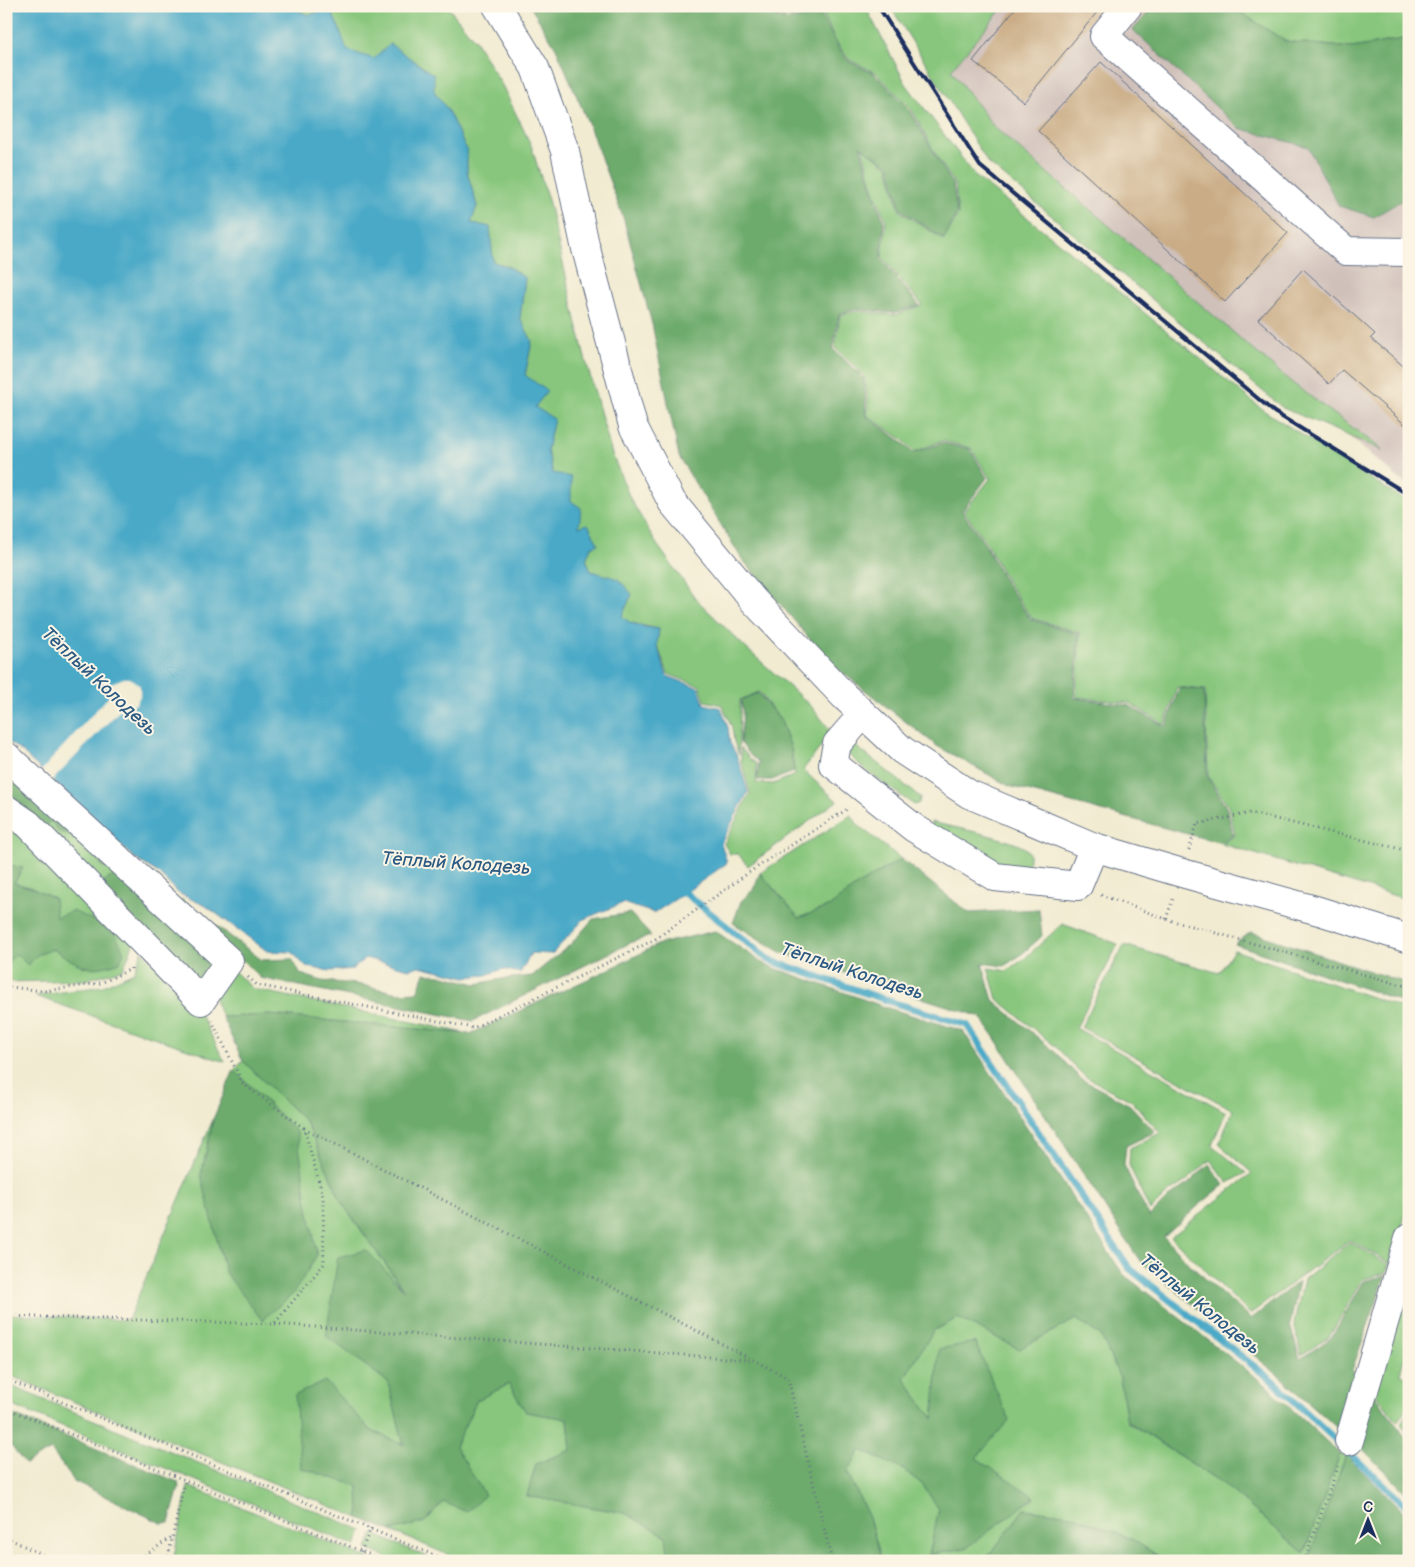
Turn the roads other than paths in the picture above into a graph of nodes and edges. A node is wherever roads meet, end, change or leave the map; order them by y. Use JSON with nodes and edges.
{"nodes":[{"id":1,"x":497,"y":6,"type":"edge"},
{"id":2,"x":1128,"y":6,"type":"edge"},
{"id":3,"x":1409,"y":252,"type":"edge"},
{"id":4,"x":863,"y":714,"type":"junction"},
{"id":5,"x":6,"y":756,"type":"edge"},
{"id":6,"x":6,"y":809,"type":"edge"},
{"id":7,"x":1094,"y":847,"type":"junction"},
{"id":8,"x":1409,"y":939,"type":"edge"},
{"id":9,"x":1409,"y":1238,"type":"edge"},
{"id":10,"x":1345,"y":1450,"type":"road end"}],
"edges":[{"from":1,"to":4,"type":"main road"},
{"from":2,"to":3,"type":"main road"},
{"from":4,"to":7,"type":"main road"},
{"from":4,"to":7,"type":"main road"},
{"from":5,"to":6,"type":"main road"},
{"from":7,"to":8,"type":"main road"},
{"from":9,"to":10,"type":"main road"}]}
